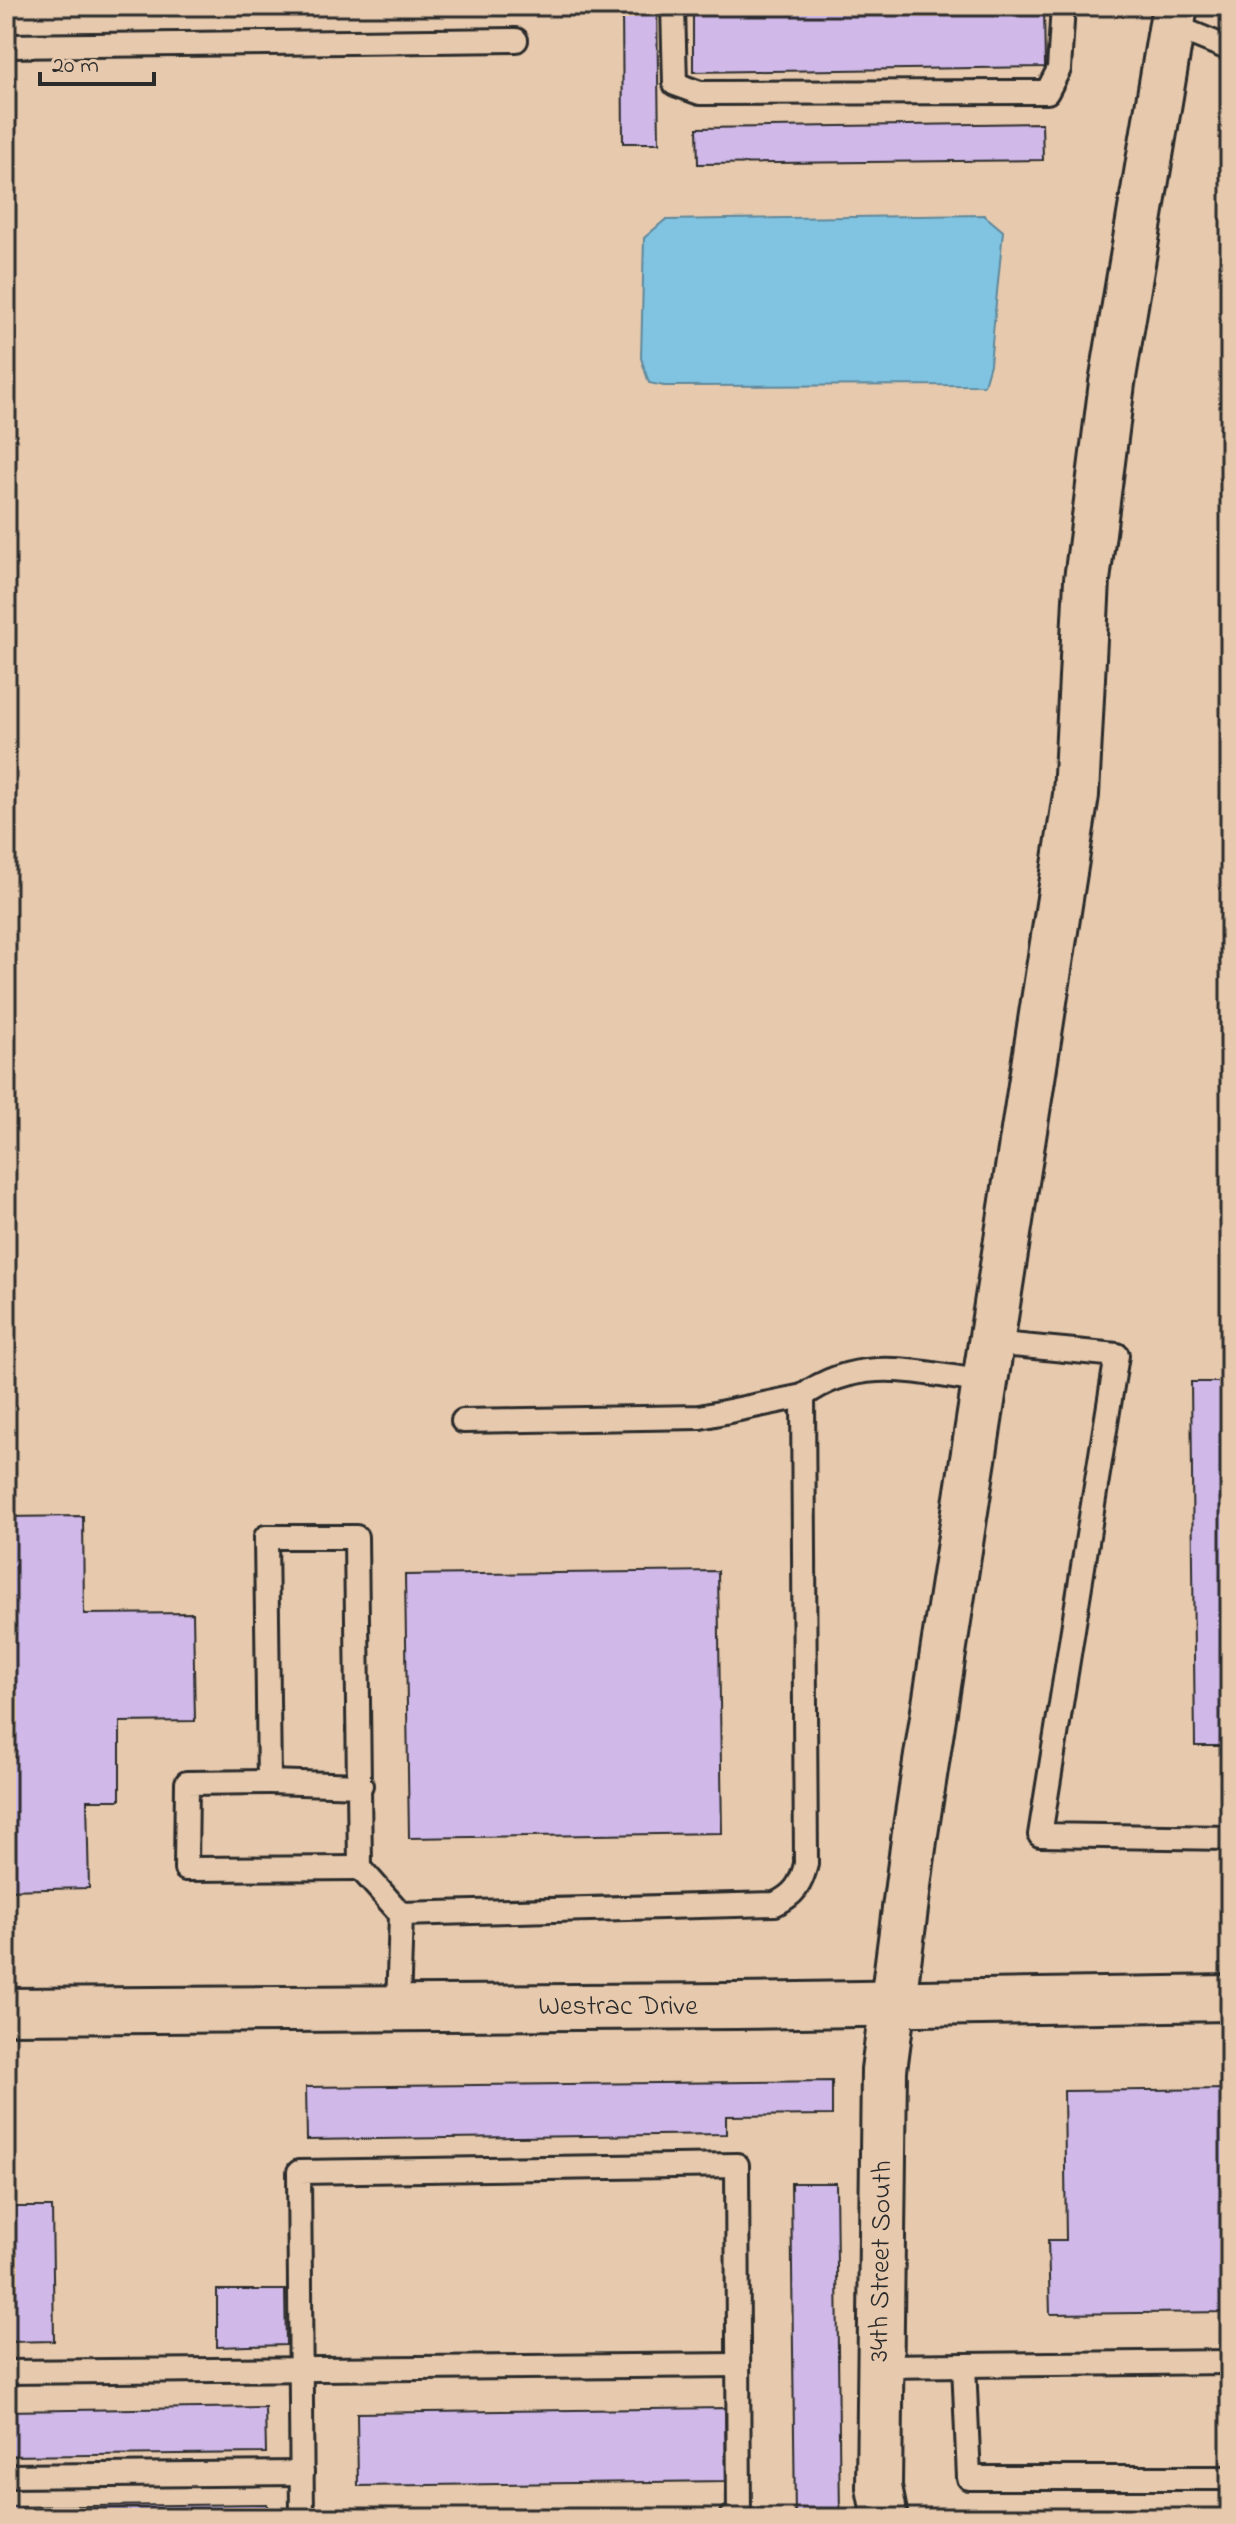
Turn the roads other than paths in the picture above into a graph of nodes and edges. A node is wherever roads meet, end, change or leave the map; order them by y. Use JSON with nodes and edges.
{"nodes":[{"id":1,"x":673,"y":6,"type":"edge"},
{"id":2,"x":1063,"y":6,"type":"edge"},
{"id":3,"x":1173,"y":16,"type":"edge"},
{"id":4,"x":516,"y":40,"type":"dead end"},
{"id":5,"x":6,"y":46,"type":"edge"},
{"id":6,"x":1230,"y":49,"type":"edge"},
{"id":7,"x":988,"y":1363,"type":"junction"},
{"id":8,"x":803,"y":1396,"type":"junction"},
{"id":9,"x":463,"y":1421,"type":"dead end"},
{"id":10,"x":269,"y":1782,"type":"junction"},
{"id":11,"x":361,"y":1785,"type":"junction"},
{"id":12,"x":1230,"y":1838,"type":"edge"},
{"id":13,"x":360,"y":1868,"type":"junction"},
{"id":14,"x":401,"y":1914,"type":"junction"},
{"id":15,"x":1230,"y":1998,"type":"edge"},
{"id":16,"x":892,"y":2003,"type":"junction"},
{"id":17,"x":398,"y":2008,"type":"junction"},
{"id":18,"x":6,"y":2011,"type":"edge"},
{"id":19,"x":1230,"y":2362,"type":"edge"},
{"id":20,"x":738,"y":2365,"type":"junction"},
{"id":21,"x":964,"y":2365,"type":"junction"},
{"id":22,"x":881,"y":2366,"type":"junction"},
{"id":23,"x":301,"y":2369,"type":"junction"},
{"id":24,"x":6,"y":2372,"type":"edge"},
{"id":25,"x":302,"y":2473,"type":"junction"},
{"id":26,"x":6,"y":2476,"type":"edge"},
{"id":27,"x":1230,"y":2478,"type":"edge"},
{"id":28,"x":302,"y":2518,"type":"edge"},
{"id":29,"x":731,"y":2518,"type":"edge"},
{"id":30,"x":885,"y":2518,"type":"edge"}],
"edges":[{"from":1,"to":2,"type":"lane"},
{"from":3,"to":6,"type":"lane"},
{"from":3,"to":7,"type":"street","name":"34th Street South"},
{"from":4,"to":5,"type":"lane"},
{"from":7,"to":8,"type":"lane"},
{"from":7,"to":12,"type":"lane"},
{"from":7,"to":16,"type":"street","name":"34th Street South"},
{"from":8,"to":9,"type":"lane"},
{"from":8,"to":14,"type":"lane"},
{"from":10,"to":11,"type":"lane"},
{"from":10,"to":11,"type":"lane"},
{"from":10,"to":13,"type":"lane"},
{"from":11,"to":13,"type":"lane"},
{"from":13,"to":14,"type":"lane"},
{"from":14,"to":17,"type":"lane"},
{"from":15,"to":16,"type":"street","name":"Westrac Drive"},
{"from":16,"to":17,"type":"street","name":"Westrac Drive"},
{"from":16,"to":22,"type":"street","name":"34th Street South"},
{"from":17,"to":18,"type":"street","name":"Westrac Drive"},
{"from":19,"to":21,"type":"lane"},
{"from":20,"to":23,"type":"lane"},
{"from":20,"to":23,"type":"lane"},
{"from":20,"to":29,"type":"lane"},
{"from":21,"to":22,"type":"lane"},
{"from":21,"to":27,"type":"lane"},
{"from":22,"to":30,"type":"street","name":"34th Street South"},
{"from":23,"to":24,"type":"lane"},
{"from":23,"to":25,"type":"lane"},
{"from":25,"to":26,"type":"lane"},
{"from":25,"to":28,"type":"lane"}]}
